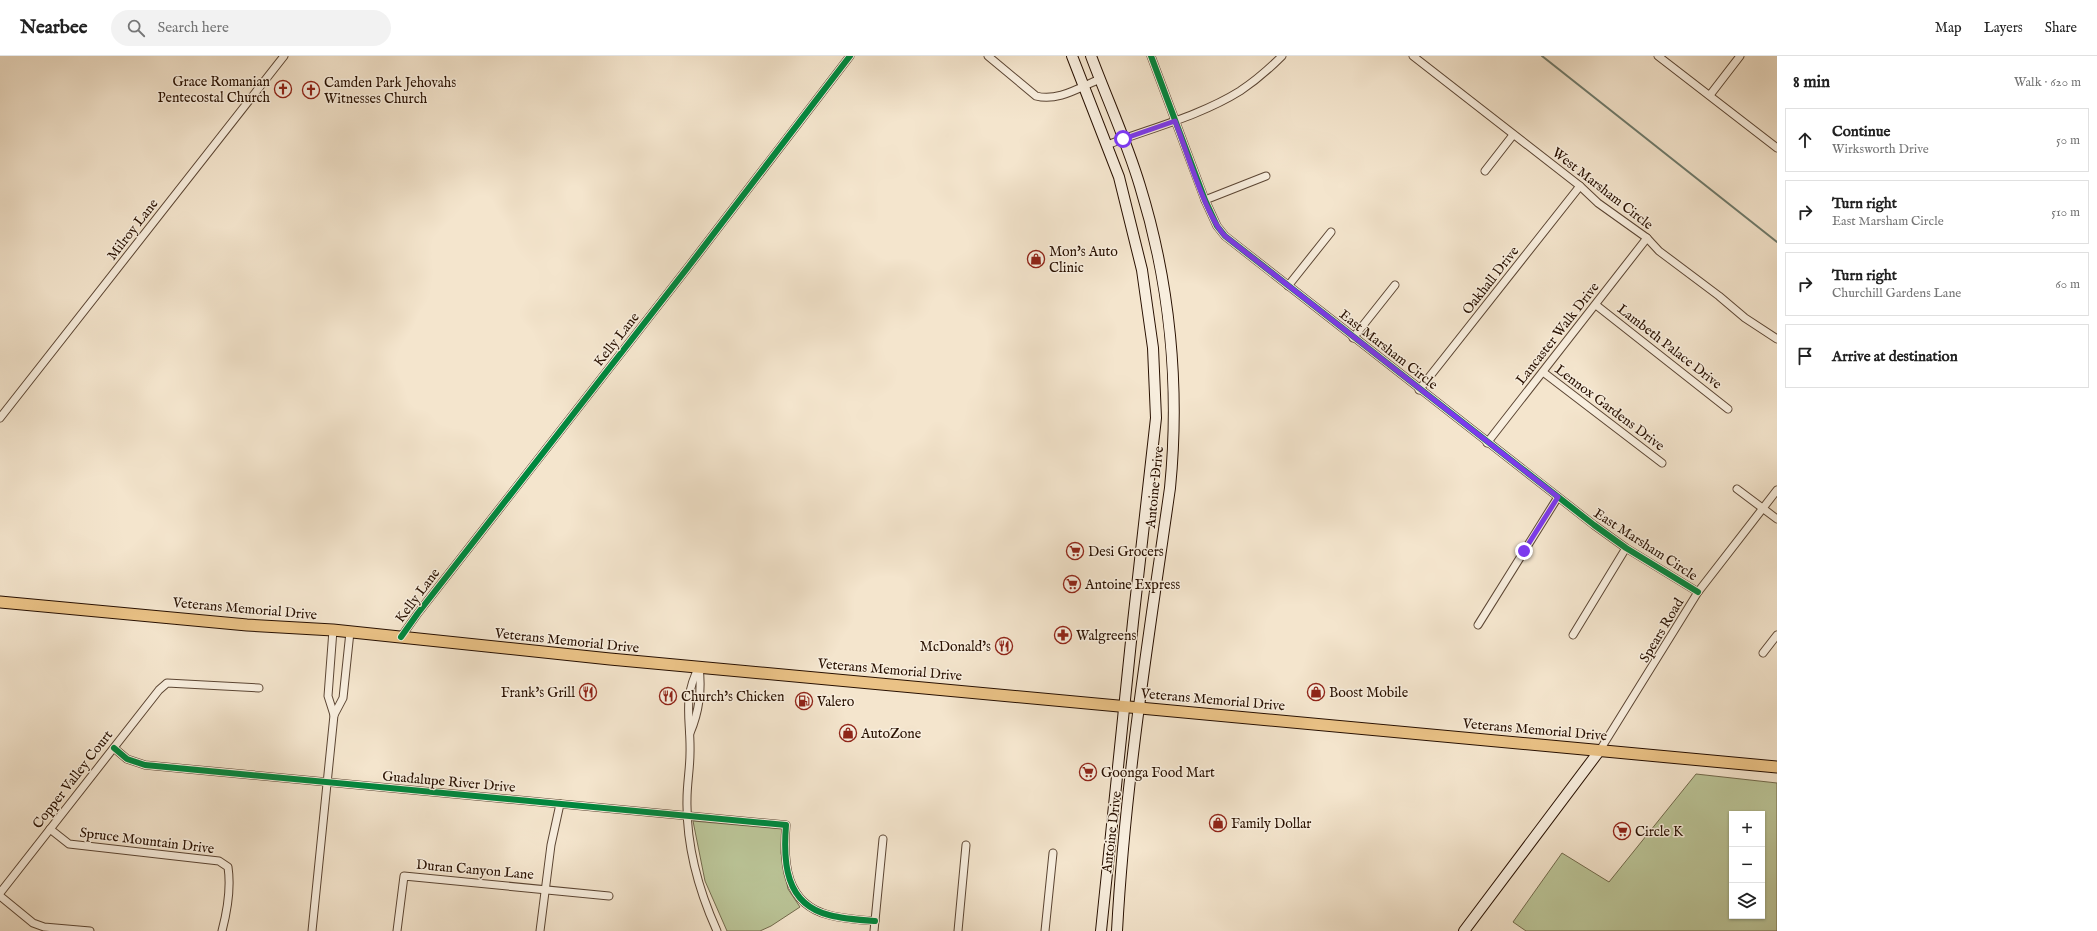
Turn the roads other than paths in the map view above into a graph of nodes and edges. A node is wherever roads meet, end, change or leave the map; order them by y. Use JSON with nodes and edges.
{"nodes":[{"id":1,"x":284,"y":56,"type":"edge"},
{"id":2,"x":850,"y":56,"type":"edge"},
{"id":3,"x":988,"y":56,"type":"edge"},
{"id":4,"x":1072,"y":56,"type":"edge"},
{"id":5,"x":1091,"y":56,"type":"edge"},
{"id":6,"x":1151,"y":56,"type":"edge"},
{"id":7,"x":1282,"y":56,"type":"edge"},
{"id":8,"x":1413,"y":56,"type":"edge"},
{"id":9,"x":1658,"y":56,"type":"edge"},
{"id":10,"x":1740,"y":56,"type":"edge"},
{"id":11,"x":1100,"y":79,"type":"junction"},
{"id":12,"x":1084,"y":86,"type":"junction"},
{"id":13,"x":1710,"y":95,"type":"junction"},
{"id":14,"x":1175,"y":121,"type":"junction"},
{"id":15,"x":1513,"y":135,"type":"junction"},
{"id":16,"x":1123,"y":139,"type":"junction"},
{"id":17,"x":1107,"y":145,"type":"junction"},
{"id":18,"x":1777,"y":147,"type":"edge"},
{"id":19,"x":1485,"y":170,"type":"dead end"},
{"id":20,"x":1266,"y":176,"type":"dead end"},
{"id":21,"x":1580,"y":186,"type":"junction"},
{"id":22,"x":1205,"y":200,"type":"junction"},
{"id":23,"x":1331,"y":232,"type":"dead end"},
{"id":24,"x":1647,"y":238,"type":"junction"},
{"id":25,"x":1396,"y":285,"type":"dead end"},
{"id":26,"x":1288,"y":286,"type":"junction"},
{"id":27,"x":1596,"y":304,"type":"junction"},
{"id":28,"x":1353,"y":338,"type":"junction"},
{"id":29,"x":1777,"y":339,"type":"edge"},
{"id":30,"x":1543,"y":372,"type":"junction"},
{"id":31,"x":1419,"y":390,"type":"junction"},
{"id":32,"x":1728,"y":409,"type":"dead end"},
{"id":33,"x":0,"y":418,"type":"edge"},
{"id":34,"x":1487,"y":443,"type":"junction"},
{"id":35,"x":1662,"y":463,"type":"dead end"},
{"id":36,"x":1737,"y":489,"type":"dead end"},
{"id":37,"x":1777,"y":490,"type":"edge"},
{"id":38,"x":1558,"y":497,"type":"junction"},
{"id":39,"x":1763,"y":509,"type":"junction"},
{"id":40,"x":1777,"y":519,"type":"edge"},
{"id":41,"x":1626,"y":548,"type":"junction"},
{"id":42,"x":1698,"y":592,"type":"junction"},
{"id":43,"x":0,"y":602,"type":"edge"},
{"id":44,"x":1478,"y":625,"type":"dead end"},
{"id":45,"x":333,"y":630,"type":"junction"},
{"id":46,"x":350,"y":632,"type":"junction"},
{"id":47,"x":1777,"y":634,"type":"edge"},
{"id":48,"x":1573,"y":635,"type":"dead end"},
{"id":49,"x":401,"y":637,"type":"junction"},
{"id":50,"x":1764,"y":653,"type":"dead end"},
{"id":51,"x":699,"y":667,"type":"junction"},
{"id":52,"x":259,"y":688,"type":"dead end"},
{"id":53,"x":1124,"y":705,"type":"junction"},
{"id":54,"x":1140,"y":707,"type":"junction"},
{"id":55,"x":334,"y":715,"type":"junction"},
{"id":56,"x":690,"y":733,"type":"junction"},
{"id":57,"x":114,"y":748,"type":"junction"},
{"id":58,"x":1600,"y":750,"type":"junction"},
{"id":59,"x":1777,"y":767,"type":"edge"},
{"id":60,"x":326,"y":781,"type":"junction"},
{"id":61,"x":560,"y":804,"type":"junction"},
{"id":62,"x":687,"y":816,"type":"junction"},
{"id":63,"x":50,"y":829,"type":"junction"},
{"id":64,"x":883,"y":839,"type":"dead end"},
{"id":65,"x":966,"y":845,"type":"dead end"},
{"id":66,"x":1053,"y":853,"type":"dead end"},
{"id":67,"x":1109,"y":855,"type":"junction"},
{"id":68,"x":1122,"y":857,"type":"junction"},
{"id":69,"x":544,"y":889,"type":"junction"},
{"id":70,"x":0,"y":893,"type":"edge"},
{"id":71,"x":0,"y":896,"type":"edge"},
{"id":72,"x":609,"y":896,"type":"dead end"},
{"id":73,"x":875,"y":921,"type":"junction"},
{"id":74,"x":90,"y":931,"type":"edge"},
{"id":75,"x":222,"y":931,"type":"edge"},
{"id":76,"x":312,"y":931,"type":"edge"},
{"id":77,"x":398,"y":931,"type":"edge"},
{"id":78,"x":540,"y":931,"type":"edge"},
{"id":79,"x":717,"y":931,"type":"edge"},
{"id":80,"x":874,"y":931,"type":"edge"},
{"id":81,"x":958,"y":931,"type":"edge"},
{"id":82,"x":1045,"y":931,"type":"edge"},
{"id":83,"x":1101,"y":931,"type":"edge"},
{"id":84,"x":1116,"y":931,"type":"edge"},
{"id":85,"x":1464,"y":931,"type":"edge"}],
"edges":[{"from":1,"to":33,"type":"street","name":"Milroy Lane"},
{"from":2,"to":49,"type":"street","name":"Kelly Lane"},
{"from":3,"to":12,"type":"street"},
{"from":4,"to":12,"type":"main road","name":"Antoine Drive"},
{"from":5,"to":11,"type":"main road","name":"Antoine Drive"},
{"from":6,"to":14,"type":"street","name":"East Marsham Circle"},
{"from":7,"to":14,"type":"street"},
{"from":8,"to":15,"type":"street","name":"West Marsham Circle"},
{"from":9,"to":13,"type":"street"},
{"from":10,"to":13,"type":"street"},
{"from":11,"to":12,"type":"street"},
{"from":11,"to":16,"type":"main road","name":"Antoine Drive"},
{"from":12,"to":17,"type":"main road","name":"Antoine Drive"},
{"from":13,"to":18,"type":"street"},
{"from":14,"to":16,"type":"street"},
{"from":14,"to":22,"type":"street","name":"East Marsham Circle"},
{"from":15,"to":19,"type":"street"},
{"from":15,"to":21,"type":"street","name":"West Marsham Circle"},
{"from":16,"to":17,"type":"street"},
{"from":16,"to":54,"type":"main road","name":"Antoine Drive"},
{"from":17,"to":53,"type":"main road","name":"Antoine Drive"},
{"from":20,"to":22,"type":"street"},
{"from":21,"to":24,"type":"street","name":"West Marsham Circle"},
{"from":21,"to":31,"type":"street","name":"Oakhall Drive"},
{"from":22,"to":26,"type":"street","name":"East Marsham Circle"},
{"from":23,"to":26,"type":"street"},
{"from":24,"to":27,"type":"street","name":"Lancaster Walk Drive"},
{"from":24,"to":29,"type":"street","name":"West Marsham Circle"},
{"from":25,"to":28,"type":"street"},
{"from":26,"to":28,"type":"street","name":"East Marsham Circle"},
{"from":27,"to":30,"type":"street","name":"Lancaster Walk Drive"},
{"from":27,"to":32,"type":"street","name":"Lambeth Palace Drive"},
{"from":28,"to":31,"type":"street","name":"East Marsham Circle"},
{"from":30,"to":34,"type":"street","name":"Lancaster Walk Drive"},
{"from":30,"to":35,"type":"street","name":"Lennox Gardens Drive"},
{"from":31,"to":34,"type":"street","name":"East Marsham Circle"},
{"from":34,"to":38,"type":"street","name":"East Marsham Circle"},
{"from":36,"to":39,"type":"street"},
{"from":37,"to":39,"type":"street","name":"Spears Road"},
{"from":38,"to":41,"type":"street","name":"East Marsham Circle"},
{"from":38,"to":44,"type":"street"},
{"from":39,"to":40,"type":"street"},
{"from":39,"to":42,"type":"street","name":"Spears Road"},
{"from":41,"to":42,"type":"street","name":"East Marsham Circle"},
{"from":41,"to":48,"type":"street"},
{"from":42,"to":58,"type":"street","name":"Spears Road"},
{"from":43,"to":45,"type":"main road","name":"Veterans Memorial Drive"},
{"from":45,"to":46,"type":"main road","name":"Veterans Memorial Drive"},
{"from":45,"to":55,"type":"street"},
{"from":46,"to":49,"type":"main road","name":"Veterans Memorial Drive"},
{"from":46,"to":55,"type":"street"},
{"from":47,"to":50,"type":"street"},
{"from":49,"to":51,"type":"main road","name":"Veterans Memorial Drive"},
{"from":51,"to":53,"type":"main road","name":"Veterans Memorial Drive"},
{"from":51,"to":56,"type":"street"},
{"from":51,"to":56,"type":"street"},
{"from":52,"to":57,"type":"street","name":"Copper Valley Court"},
{"from":53,"to":54,"type":"main road","name":"Veterans Memorial Drive"},
{"from":53,"to":67,"type":"main road","name":"Antoine Drive"},
{"from":54,"to":58,"type":"main road","name":"Veterans Memorial Drive"},
{"from":54,"to":68,"type":"main road","name":"Antoine Drive"},
{"from":55,"to":60,"type":"street"},
{"from":56,"to":62,"type":"street"},
{"from":57,"to":60,"type":"street","name":"Guadalupe River Drive"},
{"from":57,"to":63,"type":"street","name":"Copper Valley Court"},
{"from":58,"to":59,"type":"main road","name":"Veterans Memorial Drive"},
{"from":58,"to":85,"type":"main road","name":"Spears Road"},
{"from":60,"to":61,"type":"street","name":"Guadalupe River Drive"},
{"from":60,"to":76,"type":"street"},
{"from":61,"to":62,"type":"street","name":"Guadalupe River Drive"},
{"from":61,"to":69,"type":"street"},
{"from":62,"to":73,"type":"street","name":"Guadalupe River Drive"},
{"from":62,"to":79,"type":"street"},
{"from":63,"to":70,"type":"street","name":"Copper Valley Court"},
{"from":63,"to":75,"type":"street","name":"Spruce Mountain Drive"},
{"from":64,"to":73,"type":"street"},
{"from":65,"to":81,"type":"street"},
{"from":66,"to":82,"type":"street"},
{"from":67,"to":68,"type":"main road"},
{"from":67,"to":83,"type":"main road","name":"Antoine Drive"},
{"from":68,"to":84,"type":"main road","name":"Antoine Drive"},
{"from":69,"to":72,"type":"street","name":"Duran Canyon Lane"},
{"from":69,"to":77,"type":"street","name":"Duran Canyon Lane"},
{"from":69,"to":78,"type":"street"},
{"from":71,"to":74,"type":"street"},
{"from":73,"to":80,"type":"street"}]}
